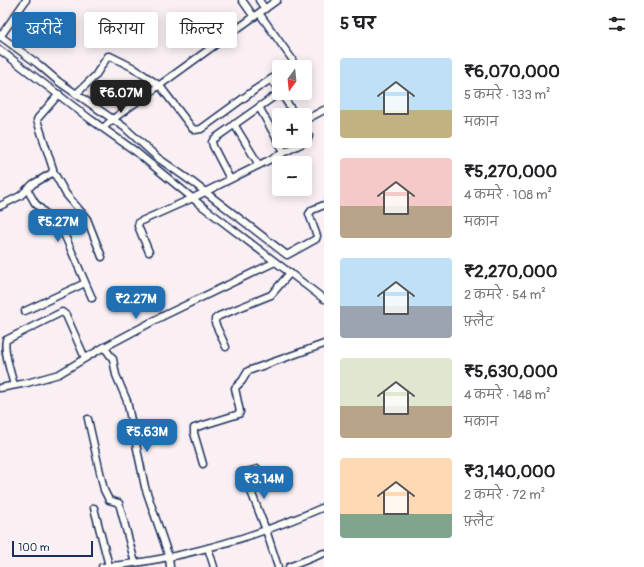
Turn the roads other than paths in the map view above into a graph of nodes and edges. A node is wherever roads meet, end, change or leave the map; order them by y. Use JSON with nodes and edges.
{"nodes":[{"id":1,"x":26,"y":0,"type":"edge"},
{"id":2,"x":242,"y":0,"type":"edge"},
{"id":3,"x":259,"y":0,"type":"edge"},
{"id":4,"x":277,"y":0,"type":"edge"},
{"id":5,"x":259,"y":13,"type":"junction"},
{"id":6,"x":0,"y":36,"type":"edge"},
{"id":7,"x":0,"y":50,"type":"edge"},
{"id":8,"x":292,"y":60,"type":"edge"},
{"id":9,"x":271,"y":79,"type":"edge"},
{"id":10,"x":160,"y":86,"type":"junction"},
{"id":11,"x":59,"y":94,"type":"junction"},
{"id":12,"x":76,"y":94,"type":"junction"},
{"id":13,"x":272,"y":98,"type":"edge"},
{"id":14,"x":259,"y":107,"type":"junction"},
{"id":15,"x":324,"y":110,"type":"edge"},
{"id":16,"x":312,"y":116,"type":"edge"},
{"id":17,"x":108,"y":123,"type":"junction"},
{"id":18,"x":234,"y":124,"type":"junction"},
{"id":19,"x":292,"y":148,"type":"edge"},
{"id":20,"x":284,"y":152,"type":"junction"},
{"id":21,"x":259,"y":165,"type":"junction"},
{"id":22,"x":53,"y":171,"type":"junction"},
{"id":23,"x":230,"y":179,"type":"junction"},
{"id":24,"x":27,"y":190,"type":"junction"},
{"id":25,"x":199,"y":195,"type":"junction"},
{"id":26,"x":324,"y":205,"type":"edge"},
{"id":27,"x":0,"y":206,"type":"edge"},
{"id":28,"x":149,"y":252,"type":"dead end"},
{"id":29,"x":102,"y":257,"type":"dead end"},
{"id":30,"x":275,"y":262,"type":"junction"},
{"id":31,"x":290,"y":273,"type":"junction"},
{"id":32,"x":85,"y":283,"type":"junction"},
{"id":33,"x":92,"y":298,"type":"dead end"},
{"id":34,"x":324,"y":299,"type":"edge"},
{"id":35,"x":25,"y":311,"type":"dead end"},
{"id":36,"x":324,"y":344,"type":"edge"},
{"id":37,"x":104,"y":347,"type":"junction"},
{"id":38,"x":226,"y":347,"type":"dead end"},
{"id":39,"x":85,"y":358,"type":"junction"},
{"id":40,"x":14,"y":385,"type":"junction"},
{"id":41,"x":0,"y":388,"type":"edge"},
{"id":42,"x":88,"y":419,"type":"dead end"},
{"id":43,"x":203,"y":464,"type":"dead end"},
{"id":44,"x":258,"y":469,"type":"dead end"},
{"id":45,"x":324,"y":507,"type":"edge"},
{"id":46,"x":94,"y":508,"type":"dead end"},
{"id":47,"x":266,"y":530,"type":"junction"},
{"id":48,"x":208,"y":548,"type":"junction"},
{"id":49,"x":324,"y":553,"type":"edge"},
{"id":50,"x":169,"y":558,"type":"junction"},
{"id":51,"x":135,"y":563,"type":"junction"},
{"id":52,"x":109,"y":566,"type":"edge"},
{"id":53,"x":102,"y":567,"type":"edge"},
{"id":54,"x":170,"y":567,"type":"edge"},
{"id":55,"x":214,"y":567,"type":"edge"},
{"id":56,"x":278,"y":567,"type":"edge"},
{"id":57,"x":289,"y":567,"type":"edge"}],
"edges":[{"from":1,"to":6,"type":"street"},
{"from":2,"to":5,"type":"street"},
{"from":3,"to":5,"type":"street"},
{"from":4,"to":5,"type":"street"},
{"from":5,"to":8,"type":"street"},
{"from":5,"to":10,"type":"street"},
{"from":6,"to":12,"type":"street"},
{"from":7,"to":11,"type":"street"},
{"from":9,"to":10,"type":"street"},
{"from":10,"to":12,"type":"street"},
{"from":10,"to":17,"type":"street"},
{"from":11,"to":17,"type":"street"},
{"from":11,"to":22,"type":"street"},
{"from":12,"to":17,"type":"street"},
{"from":13,"to":14,"type":"street"},
{"from":14,"to":18,"type":"street"},
{"from":14,"to":20,"type":"street"},
{"from":15,"to":16,"type":"street"},
{"from":17,"to":25,"type":"street"},
{"from":17,"to":25,"type":"street"},
{"from":18,"to":21,"type":"street"},
{"from":18,"to":23,"type":"street"},
{"from":19,"to":20,"type":"street"},
{"from":20,"to":21,"type":"street"},
{"from":21,"to":23,"type":"street"},
{"from":22,"to":24,"type":"street"},
{"from":22,"to":29,"type":"street"},
{"from":23,"to":25,"type":"street"},
{"from":24,"to":27,"type":"street"},
{"from":24,"to":32,"type":"street"},
{"from":25,"to":26,"type":"street"},
{"from":25,"to":28,"type":"street"},
{"from":25,"to":30,"type":"street"},
{"from":30,"to":31,"type":"street"},
{"from":30,"to":37,"type":"street"},
{"from":31,"to":34,"type":"street"},
{"from":31,"to":38,"type":"street"},
{"from":32,"to":33,"type":"street"},
{"from":32,"to":35,"type":"street"},
{"from":36,"to":43,"type":"street"},
{"from":37,"to":39,"type":"street"},
{"from":37,"to":50,"type":"street"},
{"from":39,"to":40,"type":"street"},
{"from":39,"to":40,"type":"street"},
{"from":40,"to":41,"type":"street"},
{"from":42,"to":51,"type":"street"},
{"from":44,"to":47,"type":"street"},
{"from":45,"to":47,"type":"street"},
{"from":46,"to":52,"type":"street"},
{"from":47,"to":48,"type":"street"},
{"from":47,"to":56,"type":"street"},
{"from":48,"to":50,"type":"street"},
{"from":48,"to":55,"type":"street"},
{"from":49,"to":57,"type":"street"},
{"from":50,"to":51,"type":"street"},
{"from":50,"to":54,"type":"street"},
{"from":51,"to":52,"type":"street"},
{"from":52,"to":53,"type":"street"}]}
